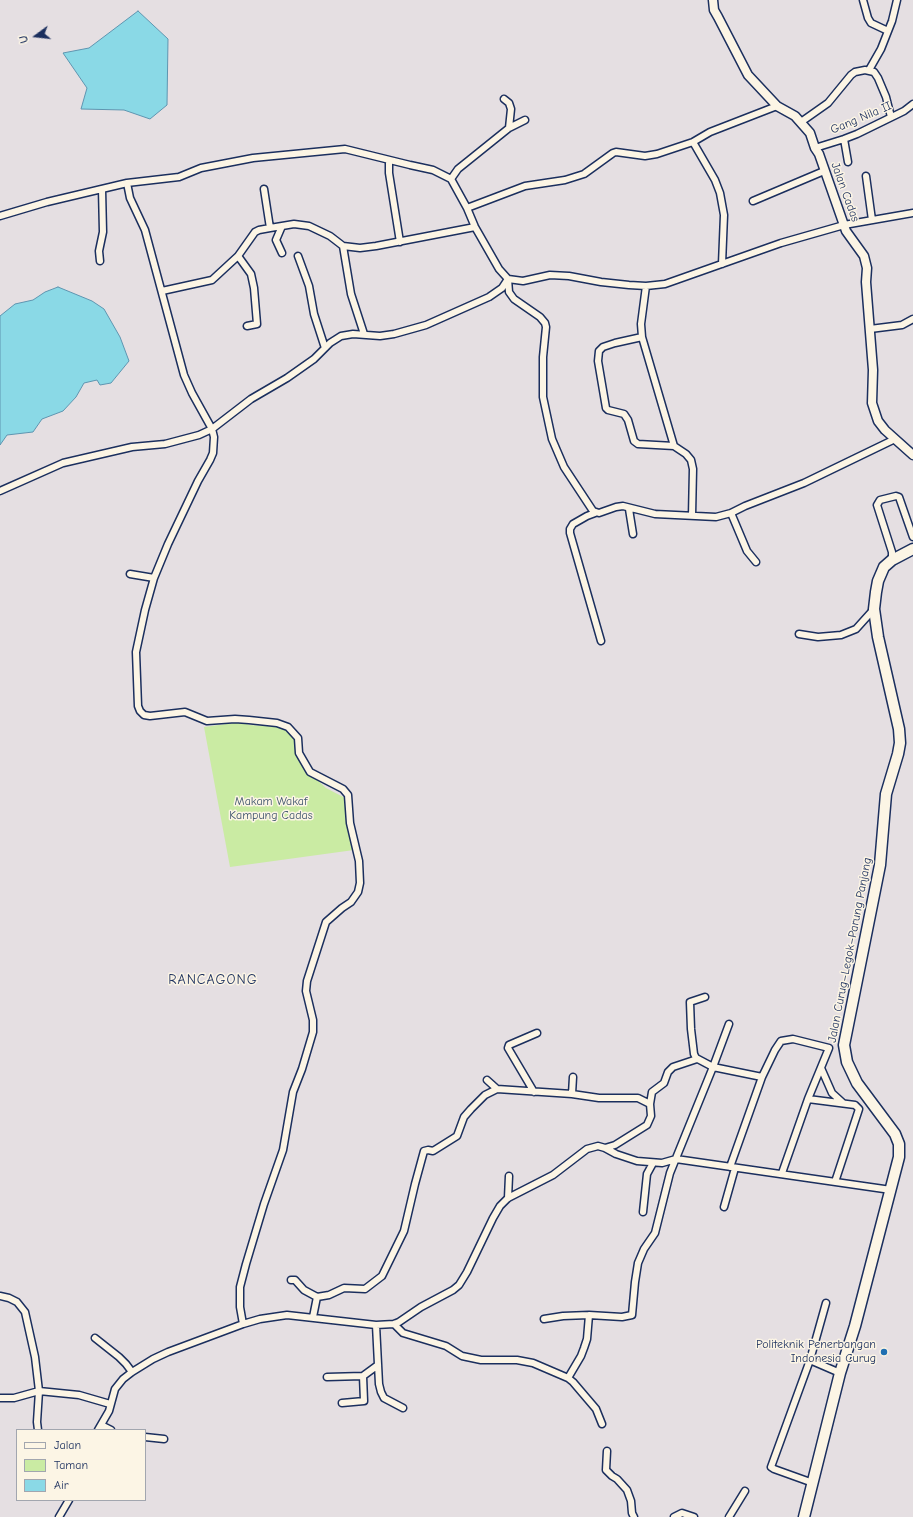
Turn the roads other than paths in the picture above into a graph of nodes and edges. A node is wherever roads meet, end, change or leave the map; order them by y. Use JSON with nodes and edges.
{"nodes":[{"id":1,"x":713,"y":0,"type":"edge"},
{"id":2,"x":863,"y":0,"type":"edge"},
{"id":3,"x":897,"y":0,"type":"edge"},
{"id":4,"x":888,"y":31,"type":"junction"},
{"id":5,"x":869,"y":70,"type":"junction"},
{"id":6,"x":504,"y":99,"type":"dead end"},
{"id":7,"x":913,"y":104,"type":"edge"},
{"id":8,"x":777,"y":106,"type":"junction"},
{"id":9,"x":891,"y":117,"type":"junction"},
{"id":10,"x":525,"y":120,"type":"dead end"},
{"id":11,"x":801,"y":122,"type":"junction"},
{"id":12,"x":509,"y":128,"type":"junction"},
{"id":13,"x":844,"y":139,"type":"junction"},
{"id":14,"x":693,"y":142,"type":"junction"},
{"id":15,"x":815,"y":148,"type":"junction"},
{"id":16,"x":389,"y":161,"type":"junction"},
{"id":17,"x":848,"y":162,"type":"dead end"},
{"id":18,"x":824,"y":171,"type":"junction"},
{"id":19,"x":866,"y":176,"type":"dead end"},
{"id":20,"x":451,"y":179,"type":"junction"},
{"id":21,"x":127,"y":183,"type":"junction"},
{"id":22,"x":102,"y":189,"type":"junction"},
{"id":23,"x":264,"y":189,"type":"dead end"},
{"id":24,"x":753,"y":201,"type":"dead end"},
{"id":25,"x":467,"y":208,"type":"junction"},
{"id":26,"x":913,"y":213,"type":"edge"},
{"id":27,"x":0,"y":216,"type":"edge"},
{"id":28,"x":872,"y":220,"type":"junction"},
{"id":29,"x":844,"y":225,"type":"junction"},
{"id":30,"x":282,"y":226,"type":"junction"},
{"id":31,"x":475,"y":227,"type":"junction"},
{"id":32,"x":270,"y":228,"type":"junction"},
{"id":33,"x":400,"y":242,"type":"junction"},
{"id":34,"x":343,"y":246,"type":"junction"},
{"id":35,"x":282,"y":253,"type":"dead end"},
{"id":36,"x":238,"y":256,"type":"junction"},
{"id":37,"x":298,"y":256,"type":"dead end"},
{"id":38,"x":100,"y":260,"type":"dead end"},
{"id":39,"x":722,"y":264,"type":"junction"},
{"id":40,"x":508,"y":279,"type":"junction"},
{"id":41,"x":646,"y":286,"type":"junction"},
{"id":42,"x":162,"y":291,"type":"junction"},
{"id":43,"x":913,"y":318,"type":"edge"},
{"id":44,"x":247,"y":326,"type":"dead end"},
{"id":45,"x":870,"y":329,"type":"junction"},
{"id":46,"x":364,"y":334,"type":"junction"},
{"id":47,"x":642,"y":337,"type":"junction"},
{"id":48,"x":325,"y":348,"type":"junction"},
{"id":49,"x":212,"y":429,"type":"junction"},
{"id":50,"x":895,"y":439,"type":"junction"},
{"id":51,"x":674,"y":446,"type":"junction"},
{"id":52,"x":913,"y":455,"type":"edge"},
{"id":53,"x":0,"y":491,"type":"edge"},
{"id":54,"x":629,"y":509,"type":"junction"},
{"id":55,"x":595,"y":512,"type":"junction"},
{"id":56,"x":731,"y":513,"type":"junction"},
{"id":57,"x":692,"y":516,"type":"junction"},
{"id":58,"x":633,"y":534,"type":"dead end"},
{"id":59,"x":913,"y":536,"type":"edge"},
{"id":60,"x":913,"y":549,"type":"edge"},
{"id":61,"x":892,"y":560,"type":"junction"},
{"id":62,"x":756,"y":562,"type":"dead end"},
{"id":63,"x":130,"y":574,"type":"dead end"},
{"id":64,"x":154,"y":578,"type":"junction"},
{"id":65,"x":874,"y":609,"type":"junction"},
{"id":66,"x":799,"y":634,"type":"dead end"},
{"id":67,"x":601,"y":641,"type":"dead end"},
{"id":68,"x":706,"y":997,"type":"dead end"},
{"id":69,"x":729,"y":1024,"type":"dead end"},
{"id":70,"x":537,"y":1033,"type":"dead end"},
{"id":71,"x":697,"y":1059,"type":"junction"},
{"id":72,"x":713,"y":1067,"type":"junction"},
{"id":73,"x":821,"y":1068,"type":"junction"},
{"id":74,"x":573,"y":1077,"type":"dead end"},
{"id":75,"x":762,"y":1077,"type":"junction"},
{"id":76,"x":487,"y":1080,"type":"dead end"},
{"id":77,"x":497,"y":1089,"type":"junction"},
{"id":78,"x":534,"y":1092,"type":"junction"},
{"id":79,"x":572,"y":1094,"type":"junction"},
{"id":80,"x":808,"y":1099,"type":"junction"},
{"id":81,"x":650,"y":1104,"type":"junction"},
{"id":82,"x":843,"y":1104,"type":"junction"},
{"id":83,"x":605,"y":1148,"type":"junction"},
{"id":84,"x":676,"y":1159,"type":"junction"},
{"id":85,"x":653,"y":1163,"type":"junction"},
{"id":86,"x":732,"y":1168,"type":"junction"},
{"id":87,"x":782,"y":1173,"type":"junction"},
{"id":88,"x":509,"y":1176,"type":"dead end"},
{"id":89,"x":835,"y":1182,"type":"junction"},
{"id":90,"x":891,"y":1190,"type":"junction"},
{"id":91,"x":508,"y":1198,"type":"junction"},
{"id":92,"x":724,"y":1207,"type":"dead end"},
{"id":93,"x":643,"y":1212,"type":"dead end"},
{"id":94,"x":291,"y":1280,"type":"dead end"},
{"id":95,"x":0,"y":1296,"type":"edge"},
{"id":96,"x":317,"y":1297,"type":"junction"},
{"id":97,"x":826,"y":1303,"type":"dead end"},
{"id":98,"x":589,"y":1315,"type":"junction"},
{"id":99,"x":313,"y":1317,"type":"junction"},
{"id":100,"x":544,"y":1319,"type":"dead end"},
{"id":101,"x":243,"y":1324,"type":"junction"},
{"id":102,"x":394,"y":1324,"type":"junction"},
{"id":103,"x":376,"y":1325,"type":"junction"},
{"id":104,"x":95,"y":1338,"type":"dead end"},
{"id":105,"x":810,"y":1360,"type":"junction"},
{"id":106,"x":378,"y":1365,"type":"junction"},
{"id":107,"x":132,"y":1372,"type":"junction"},
{"id":108,"x":840,"y":1373,"type":"junction"},
{"id":109,"x":363,"y":1376,"type":"junction"},
{"id":110,"x":327,"y":1377,"type":"dead end"},
{"id":111,"x":568,"y":1378,"type":"junction"},
{"id":112,"x":39,"y":1391,"type":"junction"},
{"id":113,"x":0,"y":1398,"type":"edge"},
{"id":114,"x":342,"y":1403,"type":"dead end"},
{"id":115,"x":110,"y":1404,"type":"junction"},
{"id":116,"x":403,"y":1408,"type":"dead end"},
{"id":117,"x":602,"y":1424,"type":"dead end"},
{"id":118,"x":100,"y":1428,"type":"edge"},
{"id":119,"x":38,"y":1429,"type":"edge"},
{"id":120,"x":146,"y":1437,"type":"edge"},
{"id":121,"x":164,"y":1439,"type":"dead end"},
{"id":122,"x":607,"y":1451,"type":"dead end"},
{"id":123,"x":813,"y":1483,"type":"junction"},
{"id":124,"x":744,"y":1491,"type":"dead end"},
{"id":125,"x":68,"y":1501,"type":"edge"},
{"id":126,"x":675,"y":1516,"type":"edge"},
{"id":127,"x":60,"y":1517,"type":"edge"},
{"id":128,"x":634,"y":1517,"type":"edge"},
{"id":129,"x":694,"y":1517,"type":"edge"},
{"id":130,"x":729,"y":1517,"type":"edge"},
{"id":131,"x":804,"y":1517,"type":"edge"}],
"edges":[{"from":1,"to":8,"type":"street","name":"Jalan Cadas"},
{"from":2,"to":4,"type":"street"},
{"from":3,"to":4,"type":"street"},
{"from":4,"to":5,"type":"street"},
{"from":5,"to":9,"type":"street"},
{"from":5,"to":11,"type":"street"},
{"from":6,"to":12,"type":"street"},
{"from":7,"to":9,"type":"street","name":"Gang Nila II"},
{"from":8,"to":11,"type":"street","name":"Jalan Cadas"},
{"from":8,"to":14,"type":"street"},
{"from":9,"to":13,"type":"street","name":"Gang Nila II"},
{"from":10,"to":12,"type":"street"},
{"from":11,"to":15,"type":"street","name":"Jalan Cadas"},
{"from":12,"to":20,"type":"street"},
{"from":13,"to":15,"type":"street","name":"Gang Nila II"},
{"from":13,"to":17,"type":"street"},
{"from":14,"to":25,"type":"street"},
{"from":14,"to":39,"type":"street"},
{"from":15,"to":18,"type":"street","name":"Jalan Cadas"},
{"from":16,"to":20,"type":"street"},
{"from":16,"to":21,"type":"street"},
{"from":16,"to":33,"type":"street"},
{"from":18,"to":24,"type":"street"},
{"from":18,"to":29,"type":"street","name":"Jalan Cadas"},
{"from":19,"to":28,"type":"street"},
{"from":20,"to":25,"type":"street"},
{"from":21,"to":22,"type":"street"},
{"from":21,"to":42,"type":"street"},
{"from":22,"to":27,"type":"street"},
{"from":22,"to":38,"type":"street"},
{"from":23,"to":32,"type":"street"},
{"from":25,"to":31,"type":"street"},
{"from":26,"to":28,"type":"street"},
{"from":28,"to":29,"type":"street"},
{"from":29,"to":39,"type":"street"},
{"from":29,"to":45,"type":"street","name":"Jalan Cadas"},
{"from":30,"to":32,"type":"street"},
{"from":30,"to":34,"type":"street"},
{"from":30,"to":35,"type":"street"},
{"from":31,"to":33,"type":"street"},
{"from":31,"to":40,"type":"street"},
{"from":32,"to":36,"type":"street"},
{"from":33,"to":34,"type":"street"},
{"from":34,"to":46,"type":"street"},
{"from":36,"to":42,"type":"street"},
{"from":36,"to":44,"type":"street"},
{"from":37,"to":48,"type":"street"},
{"from":39,"to":41,"type":"street"},
{"from":40,"to":41,"type":"street"},
{"from":40,"to":46,"type":"street"},
{"from":40,"to":55,"type":"street"},
{"from":41,"to":47,"type":"street"},
{"from":42,"to":49,"type":"street"},
{"from":43,"to":45,"type":"street"},
{"from":45,"to":50,"type":"street","name":"Jalan Cadas"},
{"from":46,"to":48,"type":"street"},
{"from":47,"to":51,"type":"street"},
{"from":47,"to":51,"type":"street"},
{"from":48,"to":49,"type":"street"},
{"from":49,"to":53,"type":"street"},
{"from":49,"to":64,"type":"street"},
{"from":50,"to":52,"type":"street","name":"Jalan Cadas"},
{"from":50,"to":56,"type":"street"},
{"from":51,"to":57,"type":"street"},
{"from":54,"to":55,"type":"street"},
{"from":54,"to":57,"type":"street"},
{"from":54,"to":58,"type":"street"},
{"from":55,"to":67,"type":"street"},
{"from":56,"to":57,"type":"street"},
{"from":56,"to":62,"type":"street"},
{"from":59,"to":61,"type":"street"},
{"from":60,"to":61,"type":"main road","name":"Jalan Curug–Legok–Parung Panjang"},
{"from":61,"to":65,"type":"main road","name":"Jalan Curug–Legok–Parung Panjang"},
{"from":63,"to":64,"type":"street"},
{"from":64,"to":101,"type":"street"},
{"from":65,"to":66,"type":"street"},
{"from":65,"to":90,"type":"main road","name":"Jalan Curug–Legok–Parung Panjang"},
{"from":68,"to":71,"type":"street"},
{"from":69,"to":72,"type":"street"},
{"from":70,"to":78,"type":"street"},
{"from":71,"to":72,"type":"street"},
{"from":71,"to":81,"type":"street"},
{"from":72,"to":75,"type":"street"},
{"from":72,"to":84,"type":"street"},
{"from":73,"to":75,"type":"street"},
{"from":73,"to":80,"type":"street"},
{"from":73,"to":82,"type":"street"},
{"from":74,"to":79,"type":"street"},
{"from":75,"to":86,"type":"street"},
{"from":76,"to":77,"type":"street"},
{"from":77,"to":78,"type":"street"},
{"from":77,"to":96,"type":"street"},
{"from":78,"to":79,"type":"street"},
{"from":79,"to":81,"type":"street"},
{"from":80,"to":82,"type":"street"},
{"from":80,"to":87,"type":"street"},
{"from":81,"to":83,"type":"street"},
{"from":82,"to":89,"type":"street"},
{"from":83,"to":85,"type":"street"},
{"from":83,"to":91,"type":"street"},
{"from":84,"to":85,"type":"street"},
{"from":84,"to":86,"type":"street"},
{"from":84,"to":98,"type":"street"},
{"from":85,"to":93,"type":"street"},
{"from":86,"to":87,"type":"street"},
{"from":86,"to":92,"type":"street"},
{"from":87,"to":89,"type":"street"},
{"from":88,"to":91,"type":"street"},
{"from":89,"to":90,"type":"street"},
{"from":90,"to":108,"type":"main road","name":"Jalan Curug–Legok–Parung Panjang"},
{"from":91,"to":102,"type":"street"},
{"from":94,"to":96,"type":"street"},
{"from":95,"to":112,"type":"street"},
{"from":96,"to":99,"type":"street"},
{"from":97,"to":105,"type":"street"},
{"from":98,"to":100,"type":"street"},
{"from":98,"to":111,"type":"street"},
{"from":99,"to":101,"type":"street"},
{"from":99,"to":103,"type":"street"},
{"from":101,"to":107,"type":"street"},
{"from":102,"to":103,"type":"street"},
{"from":102,"to":111,"type":"street"},
{"from":103,"to":106,"type":"street"},
{"from":104,"to":107,"type":"street"},
{"from":105,"to":108,"type":"street"},
{"from":105,"to":123,"type":"street"},
{"from":106,"to":109,"type":"street"},
{"from":106,"to":116,"type":"street"},
{"from":107,"to":115,"type":"street"},
{"from":108,"to":123,"type":"main road","name":"Jalan Curug–Legok–Parung Panjang"},
{"from":109,"to":110,"type":"street"},
{"from":109,"to":114,"type":"street"},
{"from":111,"to":117,"type":"street"},
{"from":112,"to":113,"type":"street"},
{"from":112,"to":115,"type":"street"},
{"from":112,"to":119,"type":"street"},
{"from":115,"to":118,"type":"street"},
{"from":120,"to":121,"type":"street"},
{"from":122,"to":128,"type":"street"},
{"from":123,"to":131,"type":"main road","name":"Jalan Curug–Legok–Parung Panjang"},
{"from":124,"to":130,"type":"street"},
{"from":125,"to":127,"type":"street"},
{"from":126,"to":129,"type":"street"}]}
